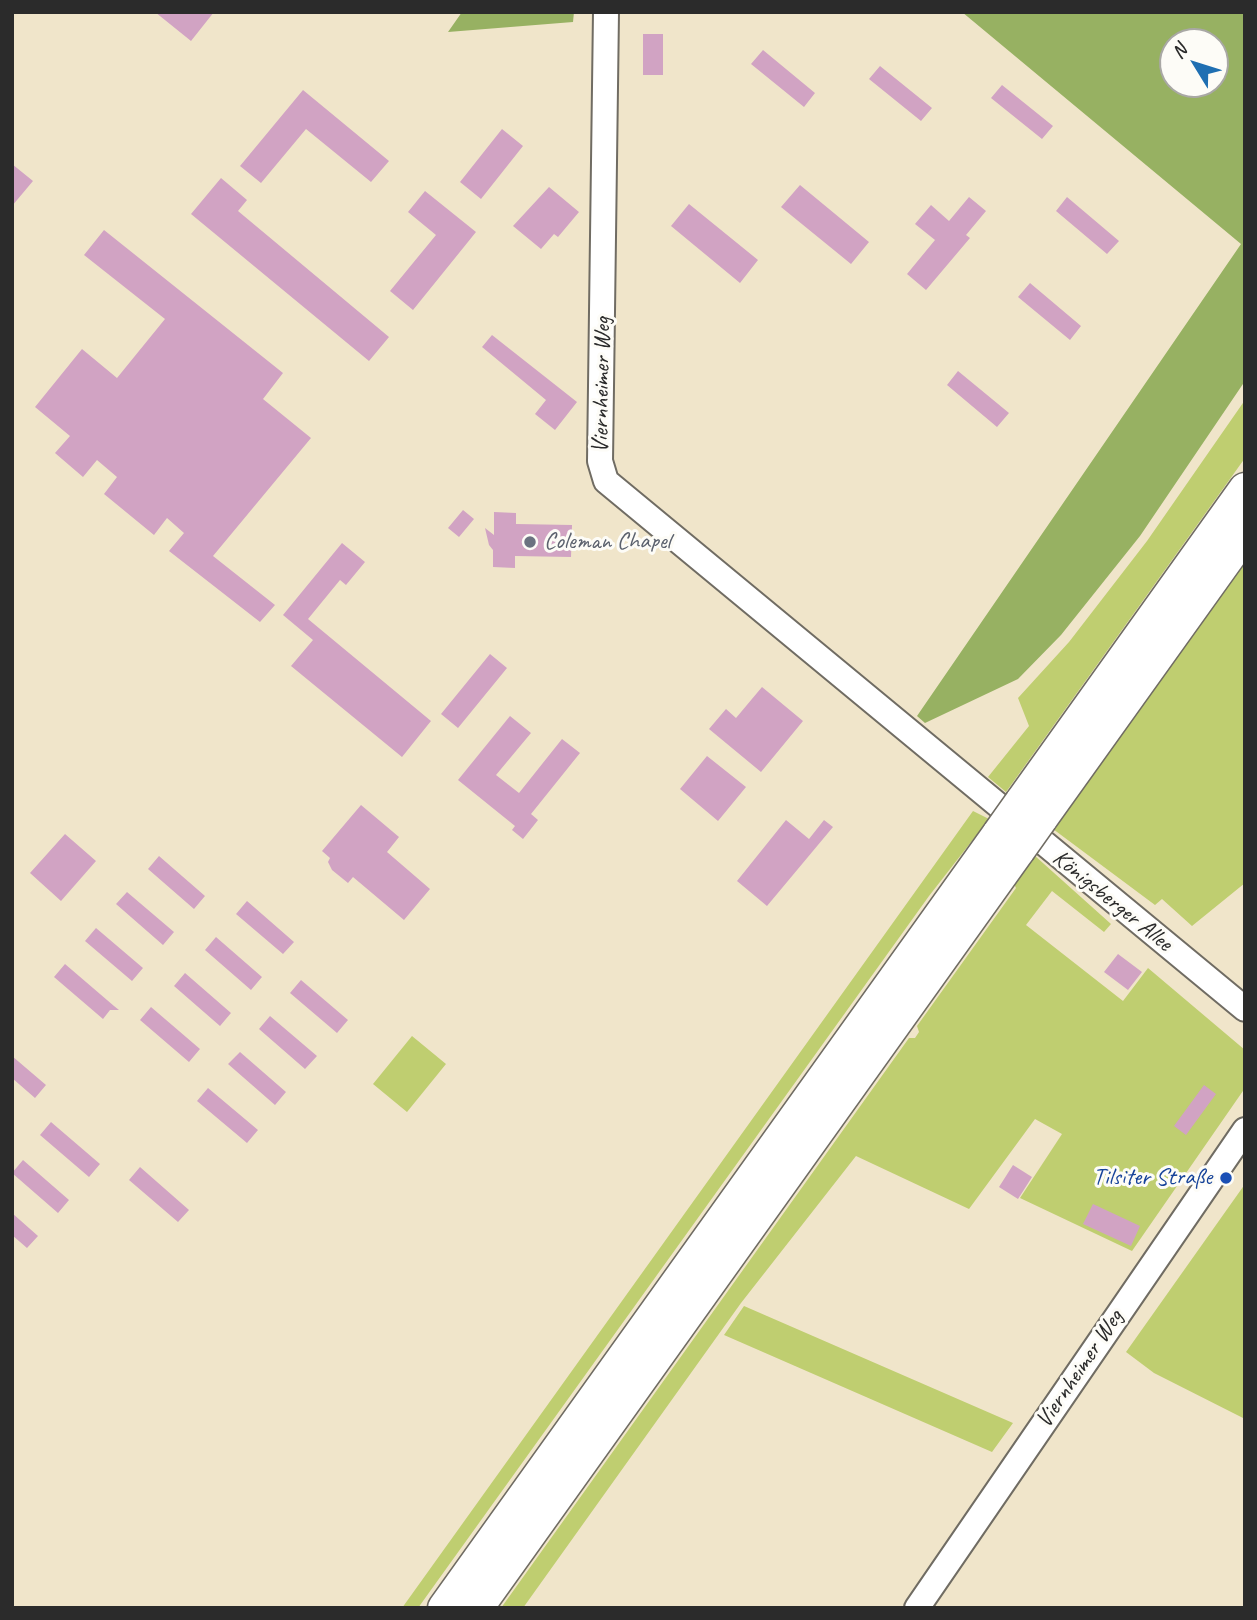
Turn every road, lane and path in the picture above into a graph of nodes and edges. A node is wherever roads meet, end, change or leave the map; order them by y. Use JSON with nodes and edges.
{"nodes":[{"id":1,"x":606,"y":12,"type":"edge"},
{"id":2,"x":1245,"y":489,"type":"edge"},
{"id":3,"x":1245,"y":534,"type":"edge"},
{"id":4,"x":979,"y":793,"type":"joint"},
{"id":5,"x":1031,"y":810,"type":"junction"},
{"id":6,"x":1009,"y":841,"type":"junction"},
{"id":7,"x":1245,"y":1009,"type":"edge"},
{"id":8,"x":1245,"y":1130,"type":"edge"},
{"id":9,"x":444,"y":1608,"type":"edge"},
{"id":10,"x":477,"y":1608,"type":"edge"},
{"id":11,"x":917,"y":1608,"type":"edge"}],
"edges":[{"from":1,"to":4,"type":"street","name":"Viernheimer Weg"},
{"from":2,"to":5,"type":"highway"},
{"from":3,"to":5,"type":"highway"},
{"from":4,"to":7,"type":"street","name":"Königsberger Allee"},
{"from":5,"to":6,"type":"highway","bridge":true},
{"from":6,"to":9,"type":"highway"},
{"from":6,"to":10,"type":"highway"},
{"from":8,"to":11,"type":"street","name":"Viernheimer Weg"}]}
